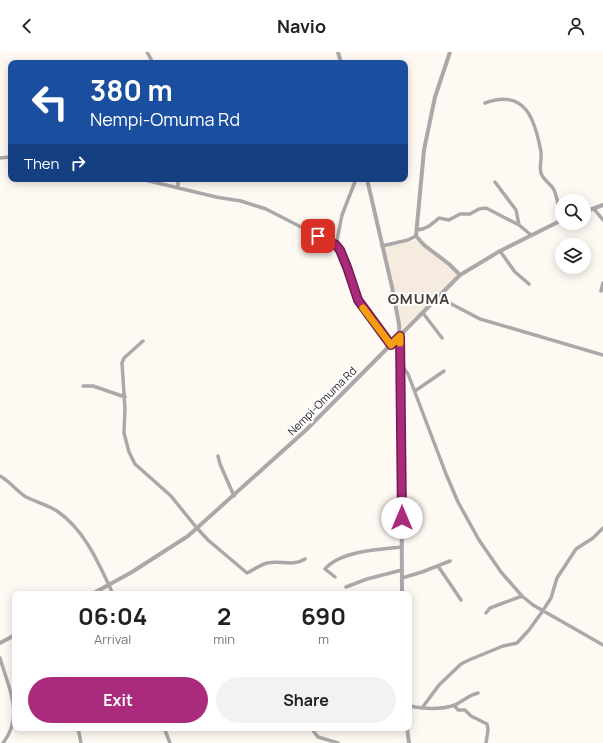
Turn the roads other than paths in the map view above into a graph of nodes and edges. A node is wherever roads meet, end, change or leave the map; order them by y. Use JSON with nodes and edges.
{"nodes":[{"id":1,"x":450,"y":52,"type":"edge"},
{"id":2,"x":485,"y":103,"type":"dead end"},
{"id":3,"x":153,"y":182,"type":"edge"},
{"id":4,"x":178,"y":182,"type":"edge"},
{"id":5,"x":356,"y":182,"type":"edge"},
{"id":6,"x":368,"y":182,"type":"edge"},
{"id":7,"x":495,"y":182,"type":"dead end"},
{"id":8,"x":178,"y":188,"type":"junction"},
{"id":9,"x":555,"y":194,"type":"edge"},
{"id":10,"x":603,"y":205,"type":"edge"},
{"id":11,"x":594,"y":209,"type":"junction"},
{"id":12,"x":591,"y":210,"type":"edge"},
{"id":13,"x":603,"y":220,"type":"edge"},
{"id":14,"x":555,"y":223,"type":"edge"},
{"id":15,"x":519,"y":225,"type":"junction"},
{"id":16,"x":417,"y":230,"type":"junction"},
{"id":17,"x":531,"y":235,"type":"junction"},
{"id":18,"x":416,"y":236,"type":"junction"},
{"id":19,"x":336,"y":245,"type":"junction"},
{"id":20,"x":382,"y":246,"type":"junction"},
{"id":21,"x":500,"y":252,"type":"junction"},
{"id":22,"x":460,"y":275,"type":"junction"},
{"id":23,"x":603,"y":283,"type":"edge"},
{"id":24,"x":529,"y":284,"type":"dead end"},
{"id":25,"x":601,"y":291,"type":"dead end"},
{"id":26,"x":438,"y":297,"type":"junction"},
{"id":27,"x":422,"y":313,"type":"junction"},
{"id":28,"x":400,"y":336,"type":"junction"},
{"id":29,"x":442,"y":338,"type":"dead end"},
{"id":30,"x":143,"y":341,"type":"dead end"},
{"id":31,"x":391,"y":345,"type":"junction"},
{"id":32,"x":603,"y":355,"type":"edge"},
{"id":33,"x":401,"y":364,"type":"junction"},
{"id":34,"x":444,"y":371,"type":"dead end"},
{"id":35,"x":83,"y":386,"type":"dead end"},
{"id":36,"x":415,"y":391,"type":"junction"},
{"id":37,"x":125,"y":397,"type":"junction"},
{"id":38,"x":218,"y":456,"type":"dead end"},
{"id":39,"x":0,"y":476,"type":"edge"},
{"id":40,"x":234,"y":496,"type":"junction"},
{"id":41,"x":196,"y":527,"type":"junction"},
{"id":42,"x":603,"y":528,"type":"edge"},
{"id":43,"x":402,"y":547,"type":"junction"},
{"id":44,"x":305,"y":559,"type":"dead end"},
{"id":45,"x":450,"y":561,"type":"dead end"},
{"id":46,"x":438,"y":566,"type":"junction"},
{"id":47,"x":402,"y":570,"type":"junction"},
{"id":48,"x":335,"y":577,"type":"dead end"},
{"id":49,"x":402,"y":578,"type":"junction"},
{"id":50,"x":108,"y":585,"type":"junction"},
{"id":51,"x":346,"y":587,"type":"dead end"},
{"id":52,"x":97,"y":591,"type":"edge"},
{"id":53,"x":111,"y":591,"type":"edge"},
{"id":54,"x":402,"y":591,"type":"edge"},
{"id":55,"x":522,"y":596,"type":"junction"},
{"id":56,"x":461,"y":600,"type":"dead end"},
{"id":57,"x":542,"y":612,"type":"junction"},
{"id":58,"x":486,"y":613,"type":"dead end"},
{"id":59,"x":12,"y":637,"type":"edge"},
{"id":60,"x":0,"y":643,"type":"edge"},
{"id":61,"x":603,"y":646,"type":"edge"},
{"id":62,"x":0,"y":658,"type":"edge"},
{"id":63,"x":478,"y":693,"type":"dead end"},
{"id":64,"x":12,"y":696,"type":"edge"},
{"id":65,"x":454,"y":705,"type":"junction"},
{"id":66,"x":412,"y":706,"type":"edge"},
{"id":67,"x":422,"y":708,"type":"junction"},
{"id":68,"x":12,"y":728,"type":"edge"},
{"id":69,"x":79,"y":731,"type":"edge"},
{"id":70,"x":165,"y":731,"type":"edge"},
{"id":71,"x":313,"y":731,"type":"edge"},
{"id":72,"x":407,"y":731,"type":"edge"},
{"id":73,"x":3,"y":743,"type":"edge"},
{"id":74,"x":81,"y":743,"type":"edge"},
{"id":75,"x":170,"y":743,"type":"edge"},
{"id":76,"x":338,"y":743,"type":"edge"},
{"id":77,"x":409,"y":743,"type":"edge"},
{"id":78,"x":486,"y":743,"type":"edge"}],
"edges":[{"from":1,"to":16,"type":"street"},
{"from":2,"to":9,"type":"street"},
{"from":3,"to":8,"type":"street"},
{"from":4,"to":8,"type":"street"},
{"from":5,"to":19,"type":"street"},
{"from":6,"to":20,"type":"street"},
{"from":7,"to":15,"type":"street"},
{"from":8,"to":19,"type":"street"},
{"from":10,"to":11,"type":"street"},
{"from":11,"to":12,"type":"street"},
{"from":11,"to":13,"type":"street"},
{"from":14,"to":17,"type":"street","name":"Nempi-Omuma Rd"},
{"from":15,"to":16,"type":"street"},
{"from":15,"to":17,"type":"street"},
{"from":16,"to":18,"type":"street"},
{"from":17,"to":21,"type":"street","name":"Nempi-Omuma Rd"},
{"from":18,"to":20,"type":"street"},
{"from":18,"to":22,"type":"street"},
{"from":19,"to":31,"type":"street"},
{"from":20,"to":28,"type":"street"},
{"from":21,"to":22,"type":"street","name":"Nempi-Omuma Rd"},
{"from":21,"to":24,"type":"street"},
{"from":22,"to":26,"type":"street","name":"Nempi-Omuma Rd"},
{"from":23,"to":25,"type":"street"},
{"from":26,"to":27,"type":"street","name":"Nempi-Omuma Rd"},
{"from":26,"to":32,"type":"street"},
{"from":27,"to":28,"type":"street","name":"Nempi-Omuma Rd"},
{"from":27,"to":29,"type":"street"},
{"from":28,"to":31,"type":"street","name":"Nempi-Omuma Rd"},
{"from":28,"to":33,"type":"street"},
{"from":30,"to":37,"type":"street"},
{"from":31,"to":40,"type":"street","name":"Nempi-Omuma Rd"},
{"from":33,"to":36,"type":"street"},
{"from":33,"to":43,"type":"street"},
{"from":34,"to":36,"type":"street"},
{"from":35,"to":37,"type":"street"},
{"from":36,"to":55,"type":"street"},
{"from":37,"to":41,"type":"street"},
{"from":38,"to":40,"type":"street"},
{"from":39,"to":50,"type":"street"},
{"from":40,"to":41,"type":"street","name":"Nempi-Omuma Rd"},
{"from":41,"to":44,"type":"street"},
{"from":41,"to":50,"type":"street","name":"Nempi-Omuma Rd"},
{"from":42,"to":57,"type":"street"},
{"from":43,"to":47,"type":"street"},
{"from":43,"to":48,"type":"street"},
{"from":45,"to":46,"type":"street"},
{"from":46,"to":49,"type":"street"},
{"from":46,"to":56,"type":"street"},
{"from":47,"to":49,"type":"street"},
{"from":47,"to":51,"type":"street"},
{"from":49,"to":54,"type":"street"},
{"from":50,"to":52,"type":"street","name":"Nempi-Omuma Rd"},
{"from":50,"to":53,"type":"street"},
{"from":55,"to":57,"type":"street"},
{"from":55,"to":58,"type":"street"},
{"from":57,"to":61,"type":"street"},
{"from":57,"to":67,"type":"street"},
{"from":59,"to":60,"type":"street"},
{"from":62,"to":64,"type":"street"},
{"from":63,"to":65,"type":"street"},
{"from":65,"to":67,"type":"street"},
{"from":65,"to":78,"type":"street"},
{"from":66,"to":67,"type":"street"},
{"from":68,"to":73,"type":"street"},
{"from":69,"to":74,"type":"street"},
{"from":70,"to":75,"type":"street"},
{"from":71,"to":76,"type":"street"},
{"from":72,"to":77,"type":"street"}]}
